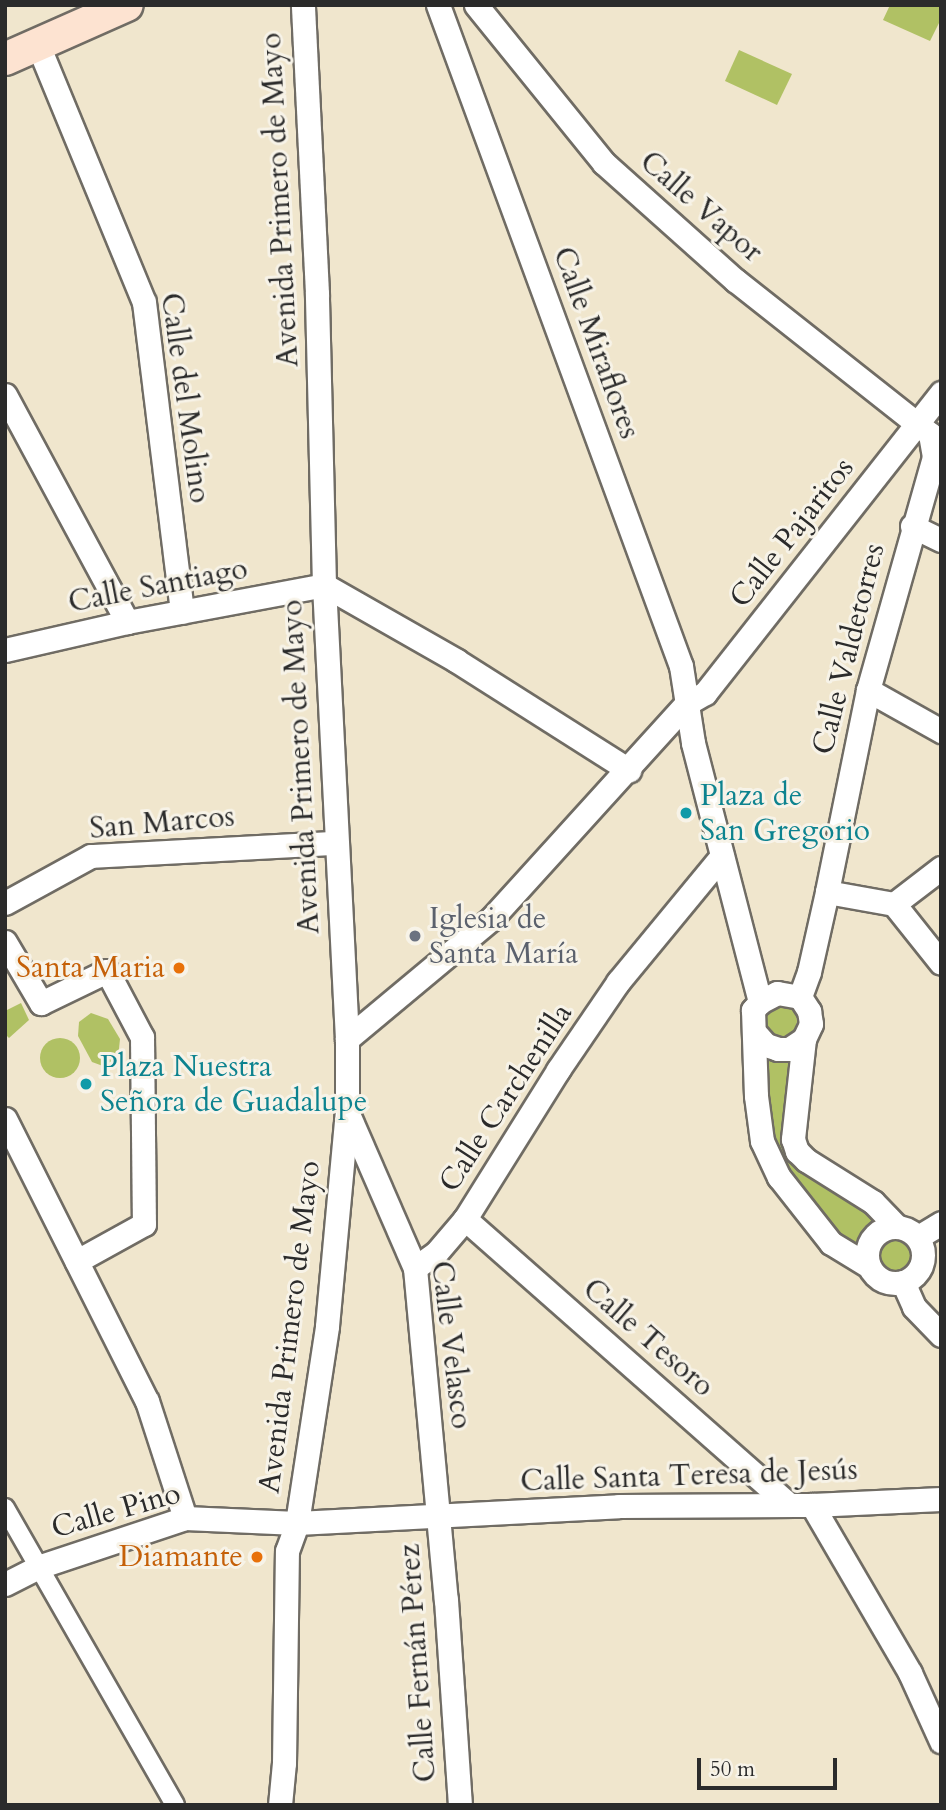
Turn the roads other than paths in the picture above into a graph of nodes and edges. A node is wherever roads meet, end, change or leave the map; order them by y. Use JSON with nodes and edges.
{"nodes":[{"id":1,"x":127,"y":5,"type":"edge"},
{"id":2,"x":303,"y":5,"type":"edge"},
{"id":3,"x":476,"y":5,"type":"edge"},
{"id":4,"x":442,"y":15,"type":"edge"},
{"id":5,"x":38,"y":45,"type":"junction"},
{"id":6,"x":5,"y":60,"type":"edge"},
{"id":7,"x":941,"y":393,"type":"edge"},
{"id":8,"x":5,"y":395,"type":"edge"},
{"id":9,"x":928,"y":421,"type":"edge"},
{"id":10,"x":901,"y":446,"type":"junction"},
{"id":11,"x":926,"y":481,"type":"junction"},
{"id":12,"x":912,"y":526,"type":"junction"},
{"id":13,"x":941,"y":540,"type":"edge"},
{"id":14,"x":324,"y":585,"type":"junction"},
{"id":15,"x":182,"y":612,"type":"junction"},
{"id":16,"x":127,"y":622,"type":"junction"},
{"id":17,"x":5,"y":650,"type":"edge"},
{"id":18,"x":868,"y":690,"type":"junction"},
{"id":19,"x":686,"y":704,"type":"junction"},
{"id":20,"x":941,"y":731,"type":"edge"},
{"id":21,"x":662,"y":732,"type":"junction"},
{"id":22,"x":693,"y":743,"type":"junction"},
{"id":23,"x":629,"y":769,"type":"junction"},
{"id":24,"x":334,"y":843,"type":"junction"},
{"id":25,"x":722,"y":856,"type":"junction"},
{"id":26,"x":941,"y":868,"type":"edge"},
{"id":27,"x":827,"y":892,"type":"junction"},
{"id":28,"x":5,"y":903,"type":"edge"},
{"id":29,"x":894,"y":904,"type":"junction"},
{"id":30,"x":5,"y":942,"type":"edge"},
{"id":31,"x":941,"y":963,"type":"edge"},
{"id":32,"x":804,"y":1004,"type":"junction"},
{"id":33,"x":757,"y":1006,"type":"junction"},
{"id":34,"x":345,"y":1010,"type":"junction"},
{"id":35,"x":371,"y":1019,"type":"junction"},
{"id":36,"x":757,"y":1035,"type":"junction"},
{"id":37,"x":804,"y":1039,"type":"junction"},
{"id":38,"x":346,"y":1040,"type":"junction"},
{"id":39,"x":347,"y":1111,"type":"junction"},
{"id":40,"x":5,"y":1119,"type":"edge"},
{"id":41,"x":466,"y":1219,"type":"junction"},
{"id":42,"x":941,"y":1223,"type":"edge"},
{"id":43,"x":896,"y":1226,"type":"junction"},
{"id":44,"x":929,"y":1254,"type":"edge"},
{"id":45,"x":77,"y":1261,"type":"junction"},
{"id":46,"x":869,"y":1266,"type":"junction"},
{"id":47,"x":415,"y":1268,"type":"junction"},
{"id":48,"x":903,"y":1282,"type":"junction"},
{"id":49,"x":941,"y":1335,"type":"edge"},
{"id":50,"x":941,"y":1499,"type":"edge"},
{"id":51,"x":788,"y":1504,"type":"junction"},
{"id":52,"x":811,"y":1505,"type":"junction"},
{"id":53,"x":5,"y":1508,"type":"edge"},
{"id":54,"x":438,"y":1516,"type":"junction"},
{"id":55,"x":185,"y":1518,"type":"junction"},
{"id":56,"x":297,"y":1523,"type":"junction"},
{"id":57,"x":38,"y":1567,"type":"junction"},
{"id":58,"x":5,"y":1584,"type":"edge"},
{"id":59,"x":941,"y":1741,"type":"edge"},
{"id":60,"x":175,"y":1805,"type":"edge"},
{"id":61,"x":279,"y":1805,"type":"edge"},
{"id":62,"x":460,"y":1805,"type":"edge"}],
"edges":[{"from":1,"to":5,"type":"main road"},
{"from":2,"to":14,"type":"street","name":"Avenida Primero de Mayo"},
{"from":3,"to":4,"type":"street"},
{"from":3,"to":9,"type":"street","name":"Calle Vapor"},
{"from":4,"to":19,"type":"street","name":"Calle Miraflores"},
{"from":5,"to":6,"type":"main road"},
{"from":5,"to":15,"type":"street","name":"Calle del Molino"},
{"from":7,"to":9,"type":"street","name":"Calle Pajaritos"},
{"from":8,"to":16,"type":"street"},
{"from":9,"to":10,"type":"street","name":"Calle Pajaritos"},
{"from":9,"to":11,"type":"street","name":"Calle Valdetorres"},
{"from":10,"to":11,"type":"street"},
{"from":10,"to":19,"type":"street","name":"Calle Pajaritos"},
{"from":11,"to":12,"type":"street","name":"Calle Valdetorres"},
{"from":12,"to":13,"type":"street"},
{"from":12,"to":18,"type":"street","name":"Calle Valdetorres"},
{"from":14,"to":15,"type":"street","name":"Calle Santiago"},
{"from":14,"to":23,"type":"street"},
{"from":14,"to":24,"type":"street","name":"Avenida Primero de Mayo"},
{"from":15,"to":16,"type":"street","name":"Calle Santiago"},
{"from":16,"to":17,"type":"street","name":"Calle Santiago"},
{"from":18,"to":20,"type":"street"},
{"from":18,"to":27,"type":"street","name":"Calle Valdetorres"},
{"from":19,"to":21,"type":"street"},
{"from":19,"to":22,"type":"street"},
{"from":21,"to":22,"type":"street"},
{"from":21,"to":23,"type":"street"},
{"from":22,"to":25,"type":"street"},
{"from":23,"to":35,"type":"street"},
{"from":24,"to":28,"type":"street","name":"San Marcos"},
{"from":24,"to":34,"type":"street","name":"Avenida Primero de Mayo"},
{"from":25,"to":33,"type":"street"},
{"from":25,"to":41,"type":"street","name":"Calle Carchenilla"},
{"from":26,"to":29,"type":"street"},
{"from":27,"to":29,"type":"street"},
{"from":27,"to":32,"type":"street","name":"Calle Valdetorres"},
{"from":29,"to":31,"type":"street"},
{"from":30,"to":45,"type":"street"},
{"from":32,"to":33,"type":"street"},
{"from":32,"to":37,"type":"street","name":"Calle Valdetorres"},
{"from":33,"to":36,"type":"street"},
{"from":34,"to":35,"type":"street"},
{"from":34,"to":38,"type":"street","name":"Avenida Primero de Mayo"},
{"from":35,"to":38,"type":"street"},
{"from":36,"to":37,"type":"street"},
{"from":36,"to":46,"type":"street"},
{"from":37,"to":43,"type":"street","name":"Calle Valdetorres"},
{"from":38,"to":39,"type":"street","name":"Avenida Primero de Mayo"},
{"from":39,"to":47,"type":"street","name":"Calle Velasco"},
{"from":39,"to":56,"type":"street","name":"Avenida Primero de Mayo"},
{"from":40,"to":45,"type":"street"},
{"from":41,"to":47,"type":"street","name":"Calle Carchenilla"},
{"from":41,"to":51,"type":"street","name":"Calle Tesoro"},
{"from":42,"to":44,"type":"street"},
{"from":43,"to":44,"type":"street"},
{"from":43,"to":46,"type":"street"},
{"from":44,"to":48,"type":"street"},
{"from":45,"to":55,"type":"street"},
{"from":46,"to":48,"type":"street"},
{"from":47,"to":54,"type":"street","name":"Calle Velasco"},
{"from":48,"to":49,"type":"street"},
{"from":50,"to":52,"type":"street","name":"Calle Santa Teresa de Jesús"},
{"from":51,"to":52,"type":"street","name":"Calle Santa Teresa de Jesús"},
{"from":51,"to":54,"type":"street","name":"Calle Santa Teresa de Jesús"},
{"from":52,"to":59,"type":"street"},
{"from":53,"to":57,"type":"street"},
{"from":54,"to":56,"type":"street","name":"Calle Santa Teresa de Jesús"},
{"from":54,"to":62,"type":"street","name":"Calle Fernán Pérez"},
{"from":55,"to":56,"type":"street","name":"Calle Pino"},
{"from":55,"to":57,"type":"street","name":"Calle Pino"},
{"from":56,"to":61,"type":"street","name":"Avenida Primero de Mayo"},
{"from":57,"to":58,"type":"street","name":"Calle Pino"},
{"from":57,"to":60,"type":"street"}]}
